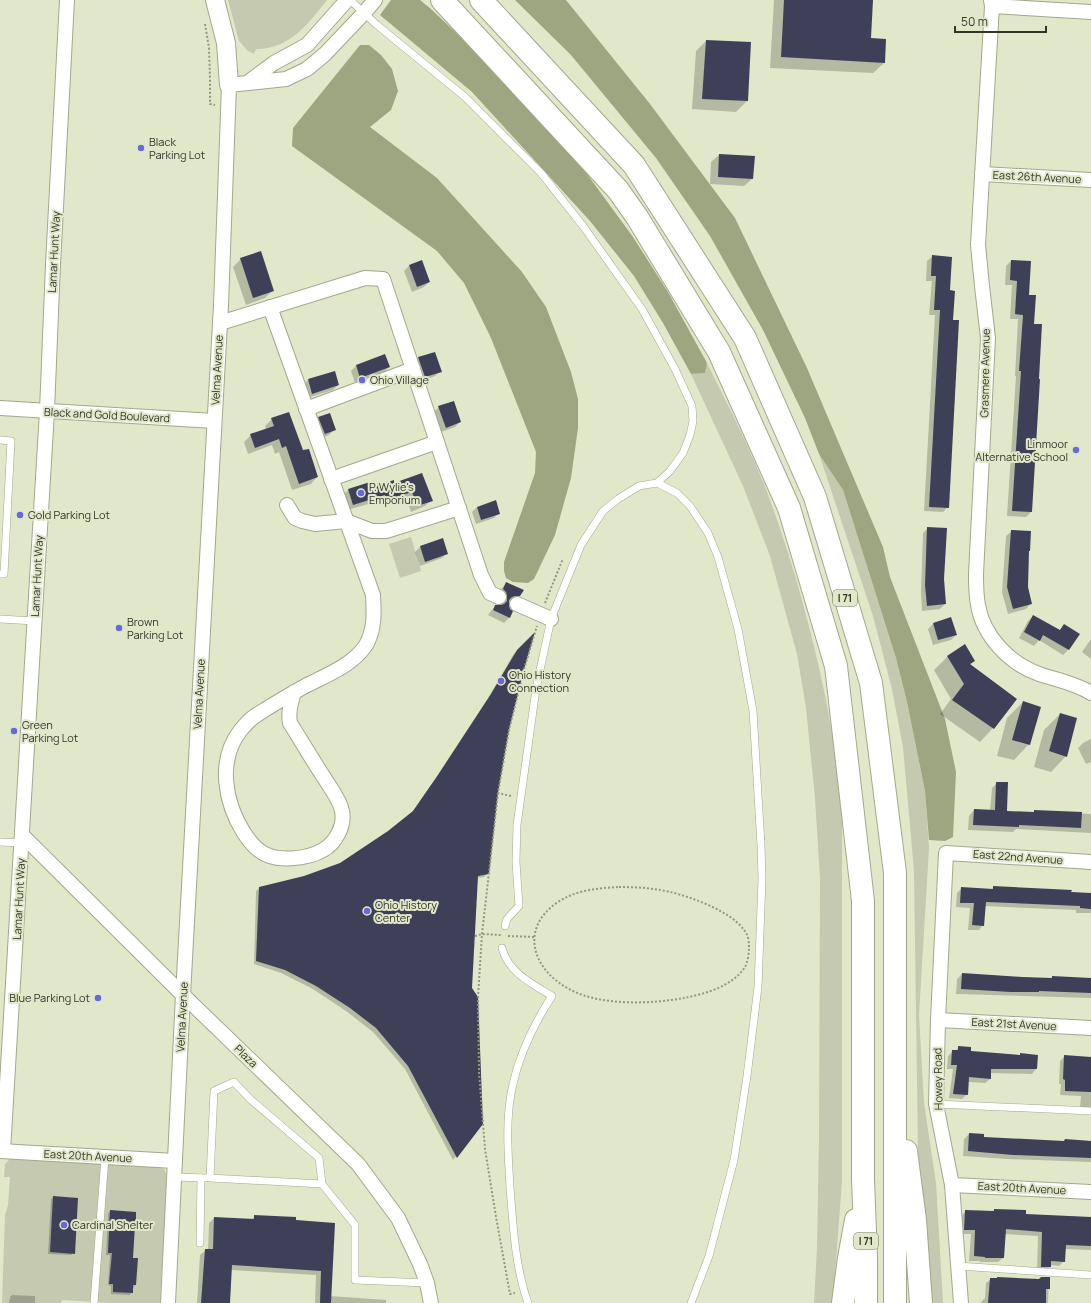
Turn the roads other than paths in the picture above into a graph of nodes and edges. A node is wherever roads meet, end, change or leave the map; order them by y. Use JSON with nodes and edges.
{"nodes":[{"id":1,"x":67,"y":0,"type":"edge"},
{"id":2,"x":215,"y":0,"type":"edge"},
{"id":3,"x":346,"y":0,"type":"edge"},
{"id":4,"x":350,"y":0,"type":"edge"},
{"id":5,"x":375,"y":0,"type":"edge"},
{"id":6,"x":442,"y":0,"type":"edge"},
{"id":7,"x":481,"y":0,"type":"edge"},
{"id":8,"x":991,"y":3,"type":"edge"},
{"id":9,"x":1091,"y":12,"type":"edge"},
{"id":10,"x":364,"y":13,"type":"junction"},
{"id":11,"x":238,"y":84,"type":"junction"},
{"id":12,"x":982,"y":174,"type":"junction"},
{"id":13,"x":1091,"y":180,"type":"edge"},
{"id":14,"x":270,"y":308,"type":"junction"},
{"id":15,"x":220,"y":323,"type":"junction"},
{"id":16,"x":413,"y":369,"type":"junction"},
{"id":17,"x":0,"y":408,"type":"edge"},
{"id":18,"x":306,"y":409,"type":"junction"},
{"id":19,"x":47,"y":411,"type":"junction"},
{"id":20,"x":214,"y":422,"type":"junction"},
{"id":21,"x":0,"y":440,"type":"edge"},
{"id":22,"x":437,"y":442,"type":"junction"},
{"id":23,"x":331,"y":479,"type":"junction"},
{"id":24,"x":657,"y":483,"type":"junction"},
{"id":25,"x":287,"y":505,"type":"dead end"},
{"id":26,"x":459,"y":508,"type":"junction"},
{"id":27,"x":346,"y":522,"type":"junction"},
{"id":28,"x":0,"y":574,"type":"edge"},
{"id":29,"x":499,"y":597,"type":"dead end"},
{"id":30,"x":517,"y":604,"type":"dead end"},
{"id":31,"x":546,"y":617,"type":"junction"},
{"id":32,"x":0,"y":619,"type":"edge"},
{"id":33,"x":35,"y":620,"type":"junction"},
{"id":34,"x":294,"y":692,"type":"junction"},
{"id":35,"x":1091,"y":693,"type":"edge"},
{"id":36,"x":261,"y":712,"type":"junction"},
{"id":37,"x":290,"y":723,"type":"junction"},
{"id":38,"x":22,"y":839,"type":"junction"},
{"id":39,"x":0,"y":842,"type":"edge"},
{"id":40,"x":946,"y":853,"type":"joint"},
{"id":41,"x":1091,"y":862,"type":"edge"},
{"id":42,"x":504,"y":926,"type":"dead end"},
{"id":43,"x":502,"y":948,"type":"dead end"},
{"id":44,"x":183,"y":995,"type":"junction"},
{"id":45,"x":938,"y":1020,"type":"junction"},
{"id":46,"x":1091,"y":1028,"type":"edge"},
{"id":47,"x":895,"y":1051,"type":"junction"},
{"id":48,"x":936,"y":1104,"type":"junction"},
{"id":49,"x":1091,"y":1111,"type":"edge"},
{"id":50,"x":1,"y":1153,"type":"edge"},
{"id":51,"x":104,"y":1157,"type":"junction"},
{"id":52,"x":175,"y":1162,"type":"junction"},
{"id":53,"x":174,"y":1177,"type":"junction"},
{"id":54,"x":202,"y":1178,"type":"junction"},
{"id":55,"x":210,"y":1178,"type":"junction"},
{"id":56,"x":863,"y":1179,"type":"junction"},
{"id":57,"x":322,"y":1184,"type":"junction"},
{"id":58,"x":952,"y":1184,"type":"junction"},
{"id":59,"x":1091,"y":1192,"type":"edge"},
{"id":60,"x":200,"y":1243,"type":"dead end"},
{"id":61,"x":958,"y":1266,"type":"junction"},
{"id":62,"x":1091,"y":1275,"type":"edge"},
{"id":63,"x":427,"y":1283,"type":"junction"},
{"id":64,"x":94,"y":1303,"type":"edge"},
{"id":65,"x":168,"y":1303,"type":"edge"},
{"id":66,"x":431,"y":1303,"type":"edge"},
{"id":67,"x":528,"y":1303,"type":"edge"},
{"id":68,"x":691,"y":1303,"type":"edge"},
{"id":69,"x":843,"y":1303,"type":"edge"},
{"id":70,"x":866,"y":1303,"type":"edge"},
{"id":71,"x":895,"y":1303,"type":"edge"},
{"id":72,"x":921,"y":1303,"type":"edge"},
{"id":73,"x":961,"y":1303,"type":"edge"}],
"edges":[{"from":1,"to":19,"type":"street","name":"Lamar Hunt Way"},
{"from":2,"to":11,"type":"street"},
{"from":3,"to":11,"type":"street"},
{"from":4,"to":10,"type":"lane"},
{"from":5,"to":10,"type":"street"},
{"from":6,"to":56,"type":"highway","number":"I 71"},
{"from":7,"to":47,"type":"highway","number":"I 71"},
{"from":8,"to":9,"type":"street"},
{"from":8,"to":12,"type":"street","name":"Grasmere Avenue"},
{"from":10,"to":11,"type":"street"},
{"from":10,"to":24,"type":"lane"},
{"from":11,"to":15,"type":"street","name":"Velma Avenue"},
{"from":12,"to":13,"type":"street","name":"East 26th Avenue"},
{"from":12,"to":35,"type":"street","name":"Grasmere Avenue"},
{"from":14,"to":15,"type":"street"},
{"from":14,"to":16,"type":"street"},
{"from":14,"to":18,"type":"street"},
{"from":15,"to":20,"type":"street","name":"Velma Avenue"},
{"from":16,"to":18,"type":"street"},
{"from":16,"to":22,"type":"street"},
{"from":17,"to":19,"type":"street","name":"Black and Gold Boulevard"},
{"from":18,"to":23,"type":"street"},
{"from":19,"to":20,"type":"street","name":"Black and Gold Boulevard"},
{"from":19,"to":33,"type":"street","name":"Lamar Hunt Way"},
{"from":20,"to":44,"type":"street","name":"Velma Avenue"},
{"from":21,"to":28,"type":"lane"},
{"from":22,"to":23,"type":"street"},
{"from":22,"to":26,"type":"street"},
{"from":23,"to":27,"type":"street"},
{"from":24,"to":31,"type":"lane"},
{"from":24,"to":68,"type":"lane"},
{"from":25,"to":27,"type":"street"},
{"from":26,"to":27,"type":"street"},
{"from":26,"to":29,"type":"street"},
{"from":27,"to":34,"type":"street"},
{"from":30,"to":31,"type":"street"},
{"from":31,"to":42,"type":"lane"},
{"from":32,"to":33,"type":"lane"},
{"from":33,"to":38,"type":"street","name":"Lamar Hunt Way"},
{"from":34,"to":36,"type":"street"},
{"from":34,"to":37,"type":"street"},
{"from":36,"to":37,"type":"street"},
{"from":36,"to":37,"type":"street"},
{"from":38,"to":39,"type":"lane"},
{"from":38,"to":44,"type":"street","name":"Plaza"},
{"from":38,"to":50,"type":"street","name":"Lamar Hunt Way"},
{"from":40,"to":41,"type":"street","name":"East 22nd Avenue"},
{"from":40,"to":45,"type":"street","name":"Howey Road"},
{"from":43,"to":67,"type":"lane"},
{"from":44,"to":52,"type":"street","name":"Velma Avenue"},
{"from":44,"to":63,"type":"street","name":"Plaza"},
{"from":45,"to":46,"type":"street","name":"East 21st Avenue"},
{"from":45,"to":48,"type":"street","name":"Howey Road"},
{"from":47,"to":71,"type":"highway","number":"I 71"},
{"from":47,"to":72,"type":"highway"},
{"from":48,"to":49,"type":"lane"},
{"from":48,"to":58,"type":"street","name":"Howey Road"},
{"from":50,"to":51,"type":"street","name":"East 20th Avenue"},
{"from":51,"to":52,"type":"street","name":"East 20th Avenue"},
{"from":51,"to":64,"type":"lane"},
{"from":52,"to":53,"type":"street","name":"Velma Avenue"},
{"from":53,"to":54,"type":"lane"},
{"from":53,"to":65,"type":"street","name":"Velma Avenue"},
{"from":54,"to":55,"type":"lane"},
{"from":54,"to":60,"type":"lane"},
{"from":55,"to":57,"type":"lane"},
{"from":55,"to":57,"type":"lane"},
{"from":56,"to":69,"type":"highway"},
{"from":56,"to":70,"type":"highway","number":"I 71"},
{"from":57,"to":63,"type":"lane"},
{"from":58,"to":59,"type":"street","name":"East 20th Avenue"},
{"from":58,"to":61,"type":"street","name":"Howey Road"},
{"from":61,"to":62,"type":"lane"},
{"from":61,"to":73,"type":"street","name":"Howey Road"},
{"from":63,"to":66,"type":"street","name":"Plaza"}]}
